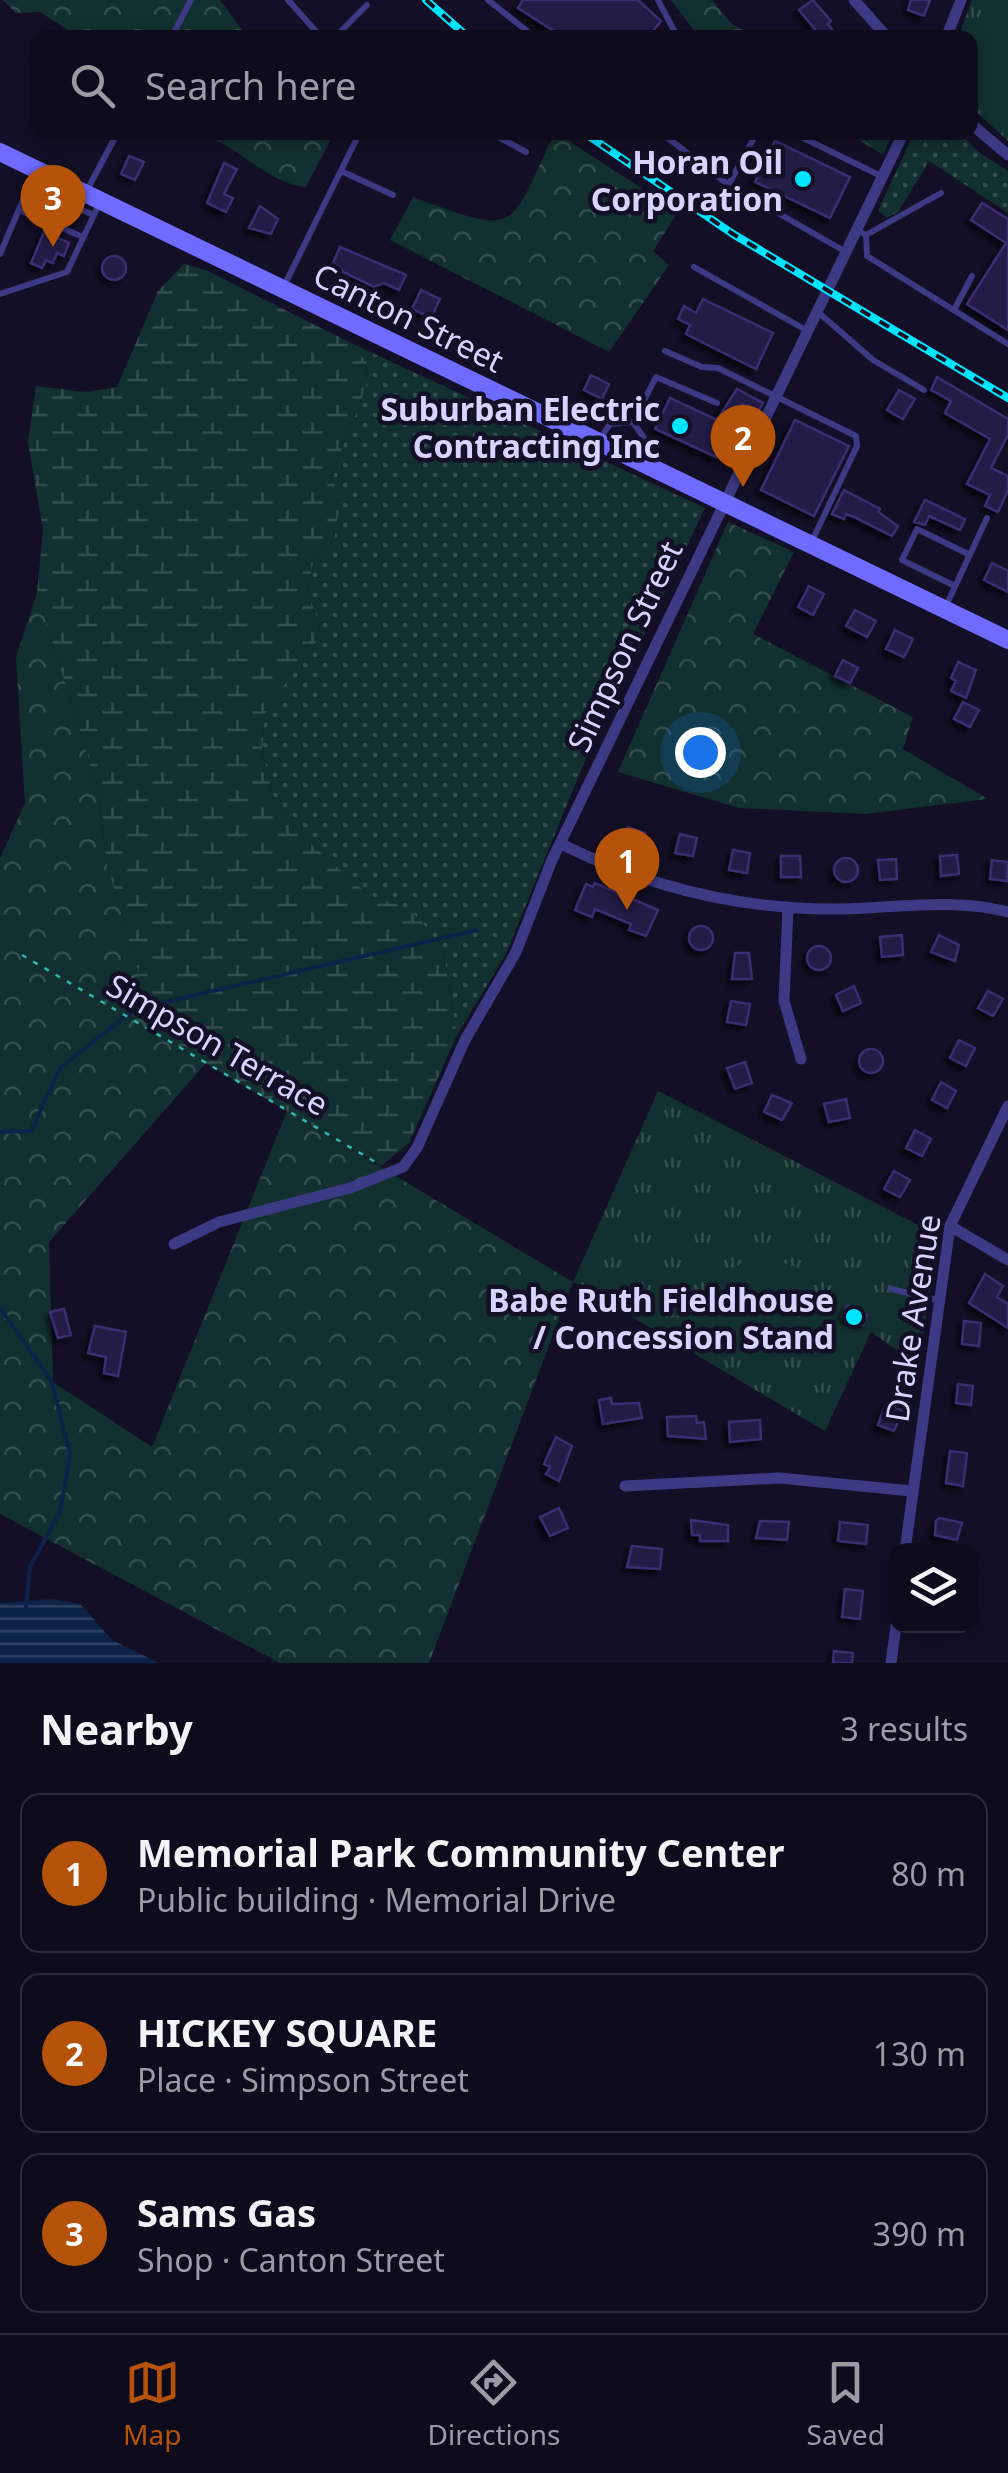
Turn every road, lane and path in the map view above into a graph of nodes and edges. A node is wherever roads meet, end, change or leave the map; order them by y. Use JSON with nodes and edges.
{"nodes":[{"id":1,"x":192,"y":0,"type":"edge"},
{"id":2,"x":288,"y":0,"type":"edge"},
{"id":3,"x":488,"y":0,"type":"edge"},
{"id":4,"x":658,"y":0,"type":"edge"},
{"id":5,"x":854,"y":0,"type":"edge"},
{"id":6,"x":960,"y":0,"type":"edge"},
{"id":7,"x":367,"y":4,"type":"dead end"},
{"id":8,"x":175,"y":30,"type":"edge"},
{"id":9,"x":315,"y":30,"type":"edge"},
{"id":10,"x":342,"y":30,"type":"edge"},
{"id":11,"x":526,"y":30,"type":"edge"},
{"id":12,"x":674,"y":30,"type":"edge"},
{"id":13,"x":881,"y":30,"type":"edge"},
{"id":14,"x":949,"y":30,"type":"edge"},
{"id":15,"x":978,"y":129,"type":"edge"},
{"id":16,"x":115,"y":140,"type":"edge"},
{"id":17,"x":356,"y":140,"type":"edge"},
{"id":18,"x":504,"y":140,"type":"edge"},
{"id":19,"x":670,"y":140,"type":"edge"},
{"id":20,"x":753,"y":140,"type":"edge"},
{"id":21,"x":807,"y":140,"type":"edge"},
{"id":22,"x":900,"y":140,"type":"edge"},
{"id":23,"x":0,"y":152,"type":"edge"},
{"id":24,"x":526,"y":152,"type":"dead end"},
{"id":25,"x":1008,"y":155,"type":"edge"},
{"id":26,"x":36,"y":170,"type":"junction"},
{"id":27,"x":341,"y":171,"type":"junction"},
{"id":28,"x":882,"y":177,"type":"junction"},
{"id":29,"x":729,"y":185,"type":"junction"},
{"id":30,"x":28,"y":188,"type":"junction"},
{"id":31,"x":941,"y":194,"type":"dead end"},
{"id":32,"x":393,"y":196,"type":"dead end"},
{"id":33,"x":93,"y":203,"type":"junction"},
{"id":34,"x":19,"y":210,"type":"junction"},
{"id":35,"x":861,"y":233,"type":"junction"},
{"id":36,"x":83,"y":237,"type":"junction"},
{"id":37,"x":846,"y":252,"type":"junction"},
{"id":38,"x":0,"y":254,"type":"edge"},
{"id":39,"x":694,"y":267,"type":"dead end"},
{"id":40,"x":972,"y":276,"type":"dead end"},
{"id":41,"x":283,"y":289,"type":"junction"},
{"id":42,"x":0,"y":294,"type":"edge"},
{"id":43,"x":817,"y":311,"type":"junction"},
{"id":44,"x":954,"y":311,"type":"junction"},
{"id":45,"x":807,"y":331,"type":"junction"},
{"id":46,"x":1008,"y":344,"type":"edge"},
{"id":47,"x":665,"y":351,"type":"dead end"},
{"id":48,"x":924,"y":390,"type":"dead end"},
{"id":49,"x":776,"y":394,"type":"junction"},
{"id":50,"x":717,"y":404,"type":"dead end"},
{"id":51,"x":633,"y":422,"type":"junction"},
{"id":52,"x":599,"y":441,"type":"junction"},
{"id":53,"x":639,"y":462,"type":"junction"},
{"id":54,"x":722,"y":502,"type":"junction"},
{"id":55,"x":988,"y":518,"type":"dead end"},
{"id":56,"x":810,"y":544,"type":"junction"},
{"id":57,"x":970,"y":555,"type":"junction"},
{"id":58,"x":955,"y":586,"type":"junction"},
{"id":59,"x":944,"y":609,"type":"junction"},
{"id":60,"x":1008,"y":640,"type":"edge"},
{"id":61,"x":561,"y":844,"type":"junction"},
{"id":62,"x":788,"y":908,"type":"junction"},
{"id":63,"x":1008,"y":912,"type":"edge"},
{"id":64,"x":22,"y":955,"type":"dead end"},
{"id":65,"x":800,"y":1058,"type":"dead end"},
{"id":66,"x":1008,"y":1106,"type":"edge"},
{"id":67,"x":387,"y":1176,"type":"junction"},
{"id":68,"x":950,"y":1226,"type":"junction"},
{"id":69,"x":174,"y":1244,"type":"dead end"},
{"id":70,"x":1008,"y":1260,"type":"edge"},
{"id":71,"x":891,"y":1290,"type":"dead end"},
{"id":72,"x":938,"y":1300,"type":"junction"},
{"id":73,"x":625,"y":1486,"type":"dead end"},
{"id":74,"x":912,"y":1491,"type":"junction"},
{"id":75,"x":906,"y":1543,"type":"edge"},
{"id":76,"x":895,"y":1633,"type":"edge"},
{"id":77,"x":891,"y":1663,"type":"edge"}],
"edges":[{"from":1,"to":8,"type":"lane"},
{"from":2,"to":9,"type":"lane"},
{"from":3,"to":11,"type":"lane"},
{"from":4,"to":12,"type":"lane"},
{"from":5,"to":13,"type":"street"},
{"from":6,"to":14,"type":"street"},
{"from":7,"to":10,"type":"lane"},
{"from":15,"to":25,"type":"street"},
{"from":16,"to":33,"type":"lane"},
{"from":17,"to":27,"type":"lane"},
{"from":18,"to":24,"type":"lane"},
{"from":19,"to":29,"type":"lane"},
{"from":20,"to":29,"type":"lane"},
{"from":21,"to":28,"type":"lane"},
{"from":22,"to":28,"type":"street","name":"Simpson Street"},
{"from":23,"to":26,"type":"main road","name":"Canton Street"},
{"from":26,"to":30,"type":"lane"},
{"from":26,"to":33,"type":"main road","name":"Canton Street"},
{"from":27,"to":32,"type":"lane"},
{"from":27,"to":41,"type":"lane"},
{"from":28,"to":35,"type":"street","name":"Simpson Street"},
{"from":29,"to":37,"type":"lane"},
{"from":30,"to":33,"type":"lane"},
{"from":30,"to":34,"type":"lane"},
{"from":31,"to":35,"type":"lane"},
{"from":33,"to":36,"type":"lane"},
{"from":33,"to":41,"type":"main road","name":"Canton Street"},
{"from":34,"to":36,"type":"lane"},
{"from":34,"to":38,"type":"lane"},
{"from":35,"to":37,"type":"street","name":"Simpson Street"},
{"from":35,"to":44,"type":"lane"},
{"from":36,"to":42,"type":"lane"},
{"from":37,"to":43,"type":"street","name":"Simpson Street"},
{"from":39,"to":45,"type":"lane"},
{"from":40,"to":44,"type":"lane"},
{"from":41,"to":52,"type":"main road","name":"Canton Street"},
{"from":43,"to":45,"type":"street","name":"Simpson Street"},
{"from":43,"to":48,"type":"lane"},
{"from":44,"to":46,"type":"lane"},
{"from":45,"to":49,"type":"street","name":"Simpson Street"},
{"from":47,"to":49,"type":"lane"},
{"from":49,"to":54,"type":"street","name":"Simpson Street"},
{"from":49,"to":56,"type":"lane"},
{"from":50,"to":51,"type":"lane"},
{"from":51,"to":52,"type":"lane"},
{"from":51,"to":53,"type":"lane"},
{"from":52,"to":53,"type":"main road","name":"Canton Street"},
{"from":53,"to":54,"type":"main road","name":"Canton Street"},
{"from":54,"to":56,"type":"main road","name":"Canton Street"},
{"from":54,"to":61,"type":"street","name":"Simpson Street"},
{"from":55,"to":57,"type":"lane"},
{"from":56,"to":59,"type":"main road","name":"Canton Street"},
{"from":57,"to":58,"type":"lane"},
{"from":57,"to":58,"type":"lane"},
{"from":58,"to":59,"type":"lane"},
{"from":59,"to":60,"type":"main road","name":"Canton Street"},
{"from":61,"to":62,"type":"street"},
{"from":61,"to":67,"type":"street","name":"Simpson Street"},
{"from":62,"to":63,"type":"street"},
{"from":62,"to":65,"type":"street"},
{"from":64,"to":67,"type":"path","name":"Simpson Terrace"},
{"from":66,"to":68,"type":"street","name":"Drake Avenue"},
{"from":67,"to":69,"type":"street"},
{"from":68,"to":70,"type":"street"},
{"from":68,"to":72,"type":"street","name":"Drake Avenue"},
{"from":71,"to":72,"type":"lane"},
{"from":72,"to":74,"type":"street","name":"Drake Avenue"},
{"from":73,"to":74,"type":"street"},
{"from":74,"to":75,"type":"street","name":"Drake Avenue"},
{"from":76,"to":77,"type":"street"}]}
